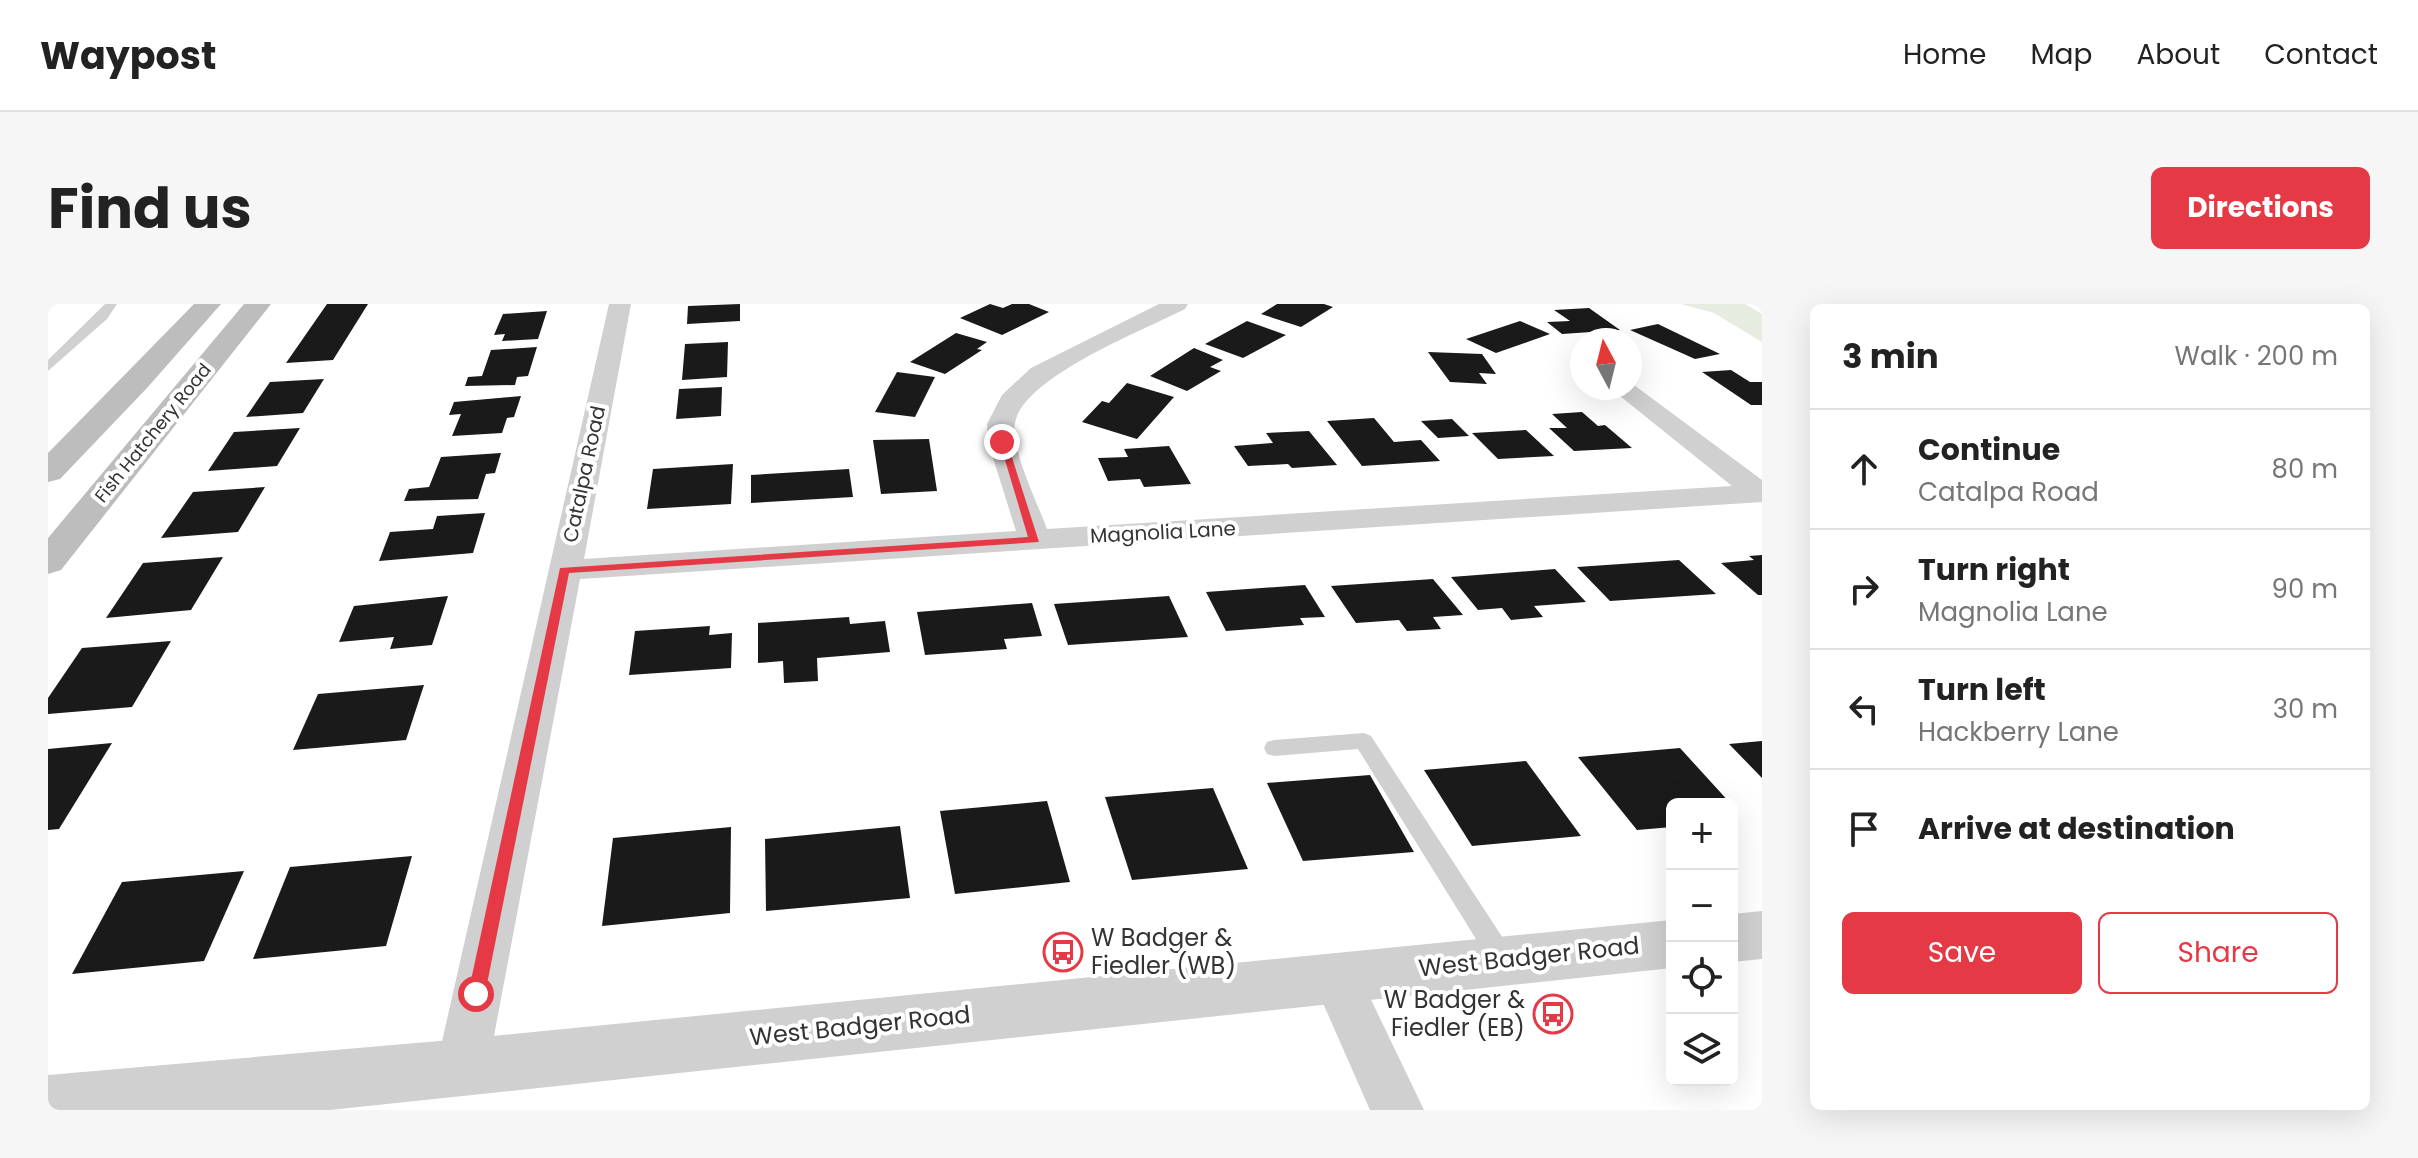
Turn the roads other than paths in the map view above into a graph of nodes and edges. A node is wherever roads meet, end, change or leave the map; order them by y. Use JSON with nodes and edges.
{"nodes":[{"id":1,"x":111,"y":304,"type":"edge"},
{"id":2,"x":208,"y":304,"type":"edge"},
{"id":3,"x":258,"y":304,"type":"edge"},
{"id":4,"x":620,"y":304,"type":"edge"},
{"id":5,"x":1177,"y":304,"type":"edge"},
{"id":6,"x":48,"y":367,"type":"edge"},
{"id":7,"x":1639,"y":400,"type":"edge"},
{"id":8,"x":48,"y":472,"type":"edge"},
{"id":9,"x":1761,"y":493,"type":"edge"},
{"id":10,"x":1035,"y":540,"type":"junction"},
{"id":11,"x":48,"y":562,"type":"edge"},
{"id":12,"x":564,"y":570,"type":"junction"},
{"id":13,"x":1274,"y":748,"type":"dead end"},
{"id":14,"x":1762,"y":935,"type":"edge"},
{"id":15,"x":1738,"y":937,"type":"edge"},
{"id":16,"x":1666,"y":945,"type":"edge"},
{"id":17,"x":1503,"y":960,"type":"junction"},
{"id":18,"x":1335,"y":976,"type":"junction"},
{"id":19,"x":462,"y":1068,"type":"junction"},
{"id":20,"x":340,"y":1094,"type":"edge"},
{"id":21,"x":48,"y":1106,"type":"edge"},
{"id":22,"x":1397,"y":1110,"type":"edge"}],
"edges":[{"from":1,"to":6,"type":"lane"},
{"from":2,"to":8,"type":"main road"},
{"from":3,"to":11,"type":"main road","name":"Fish Hatchery Road"},
{"from":4,"to":12,"type":"street","name":"Catalpa Road"},
{"from":5,"to":10,"type":"street"},
{"from":7,"to":9,"type":"street"},
{"from":9,"to":10,"type":"street","name":"Magnolia Lane"},
{"from":10,"to":12,"type":"street","name":"Magnolia Lane"},
{"from":12,"to":19,"type":"street","name":"Catalpa Road"},
{"from":13,"to":17,"type":"lane"},
{"from":14,"to":15,"type":"street"},
{"from":16,"to":17,"type":"street","name":"West Badger Road"},
{"from":17,"to":18,"type":"street","name":"West Badger Road"},
{"from":18,"to":19,"type":"street","name":"West Badger Road"},
{"from":18,"to":22,"type":"street"},
{"from":19,"to":20,"type":"street","name":"West Badger Road"},
{"from":20,"to":21,"type":"street","name":"West Badger Road"}]}
